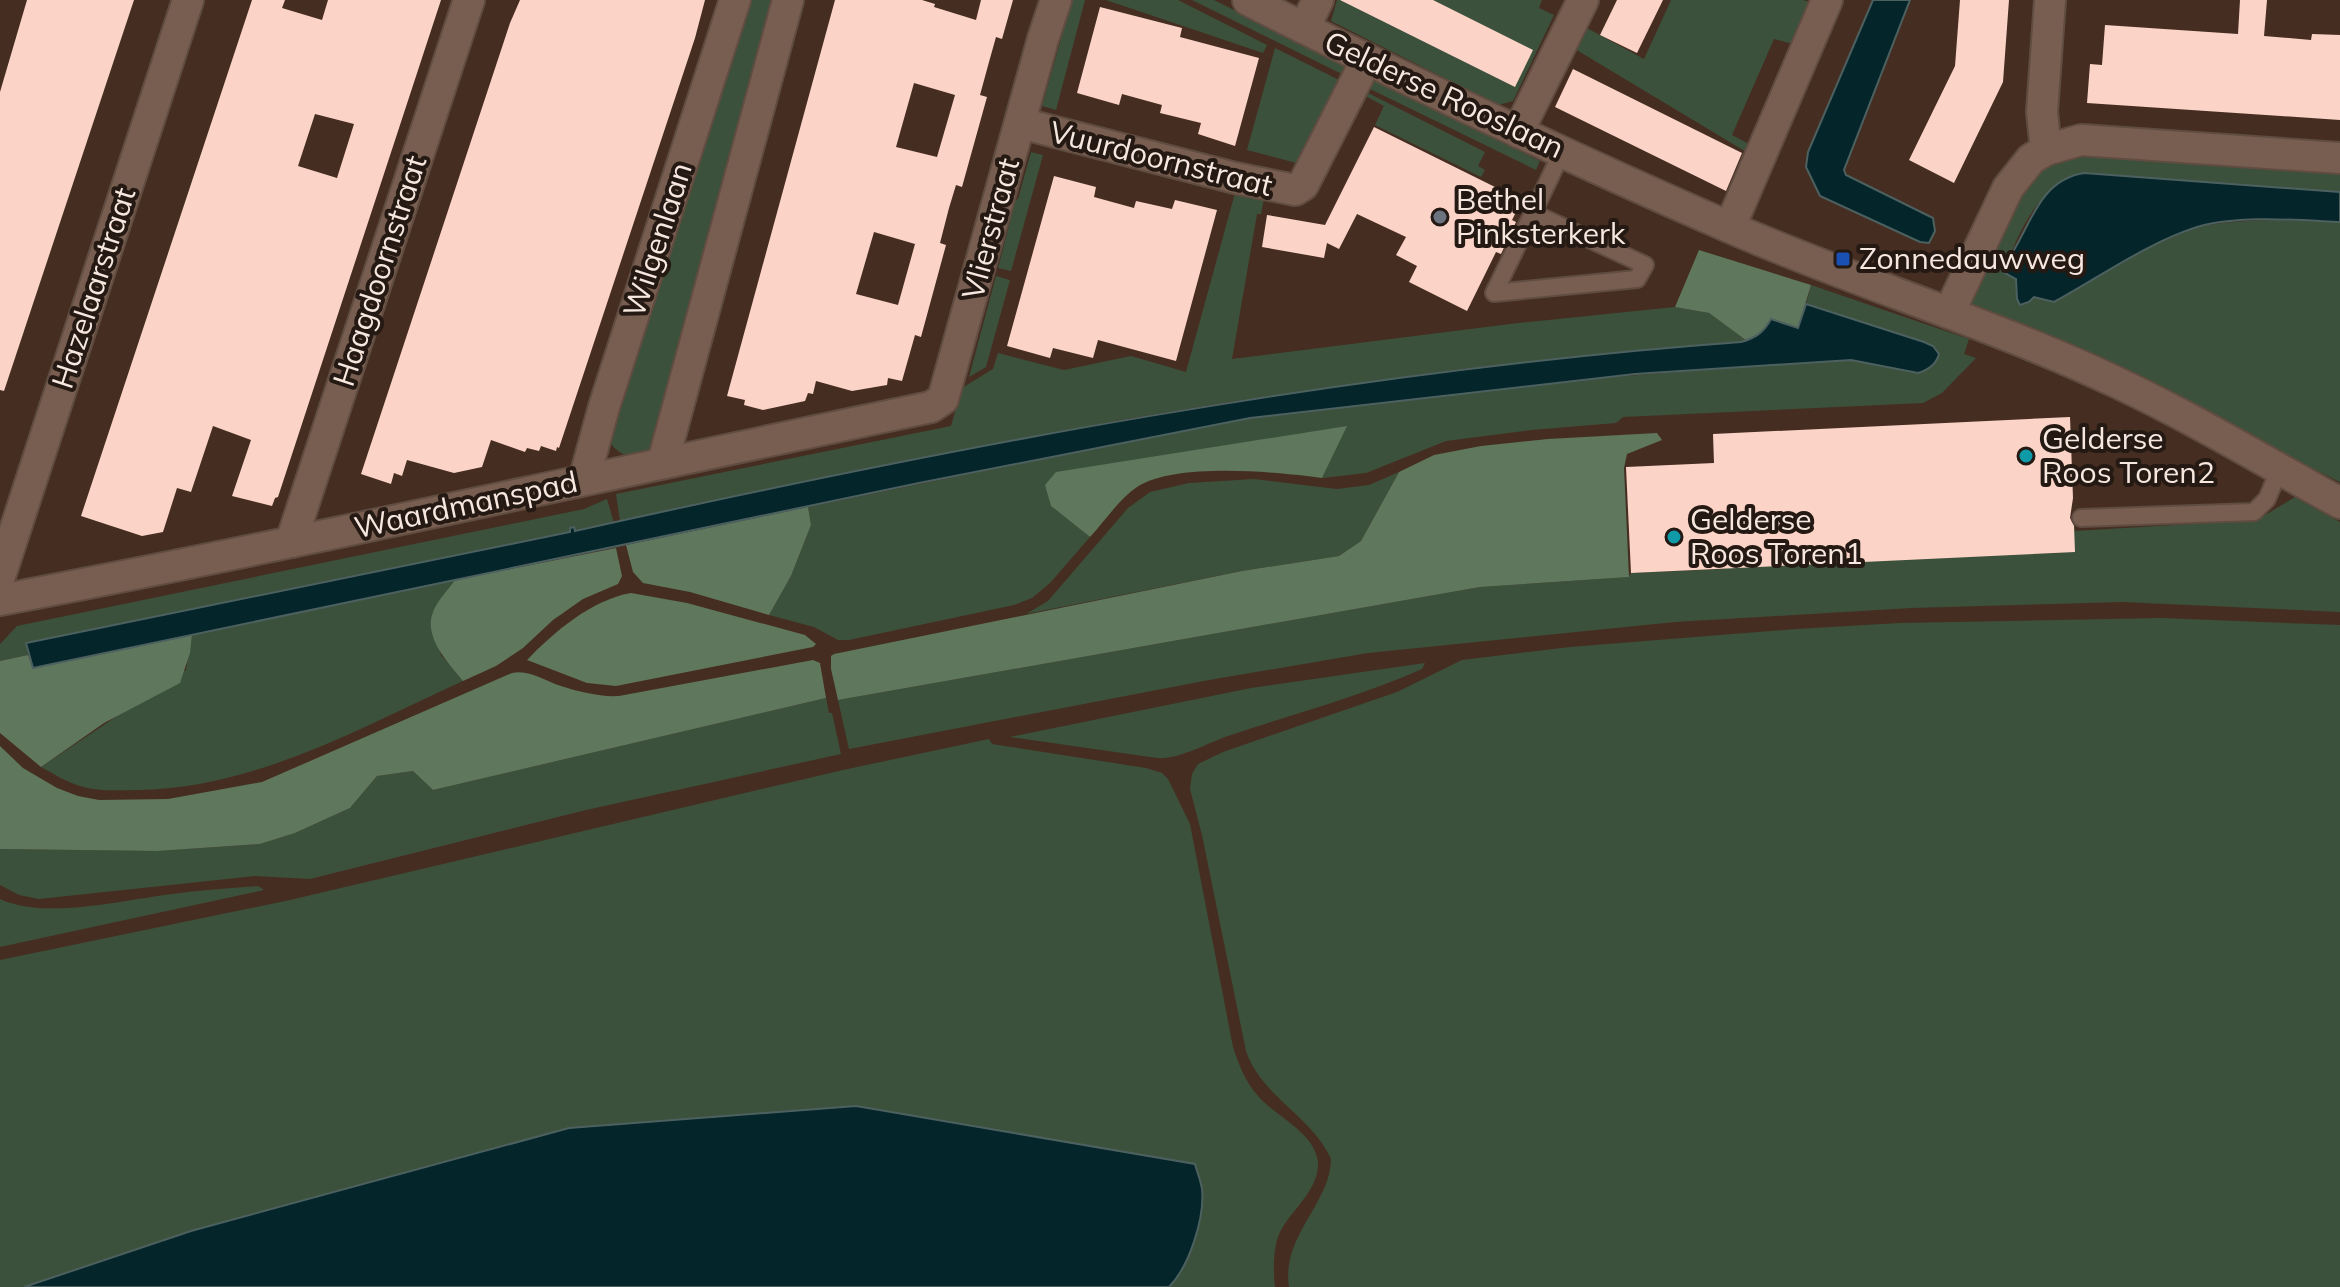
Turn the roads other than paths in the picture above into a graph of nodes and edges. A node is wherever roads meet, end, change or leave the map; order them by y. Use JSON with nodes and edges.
{"nodes":[{"id":1,"x":188,"y":0,"type":"edge"},
{"id":2,"x":469,"y":0,"type":"edge"},
{"id":3,"x":735,"y":0,"type":"edge"},
{"id":4,"x":788,"y":0,"type":"edge"},
{"id":5,"x":1056,"y":0,"type":"edge"},
{"id":6,"x":1248,"y":0,"type":"edge"},
{"id":7,"x":1318,"y":0,"type":"edge"},
{"id":8,"x":1583,"y":0,"type":"edge"},
{"id":9,"x":1827,"y":0,"type":"edge"},
{"id":10,"x":2050,"y":0,"type":"edge"},
{"id":11,"x":1304,"y":28,"type":"junction"},
{"id":12,"x":1367,"y":59,"type":"junction"},
{"id":13,"x":1020,"y":123,"type":"junction"},
{"id":14,"x":1518,"y":132,"type":"junction"},
{"id":15,"x":2046,"y":150,"type":"junction"},
{"id":16,"x":1562,"y":152,"type":"junction"},
{"id":17,"x":2340,"y":158,"type":"edge"},
{"id":18,"x":1533,"y":213,"type":"junction"},
{"id":19,"x":1730,"y":227,"type":"junction"},
{"id":20,"x":1949,"y":313,"type":"junction"},
{"id":21,"x":931,"y":407,"type":"joint"},
{"id":22,"x":663,"y":462,"type":"junction"},
{"id":23,"x":2279,"y":470,"type":"junction"},
{"id":24,"x":584,"y":480,"type":"junction"},
{"id":25,"x":2340,"y":503,"type":"edge"},
{"id":26,"x":2081,"y":518,"type":"dead end"},
{"id":27,"x":291,"y":542,"type":"junction"},
{"id":28,"x":0,"y":576,"type":"edge"},
{"id":29,"x":0,"y":600,"type":"edge"}],
"edges":[{"from":1,"to":28,"type":"street","name":"Hazelaarstraat"},
{"from":2,"to":27,"type":"street","name":"Haagdoornstraat"},
{"from":3,"to":24,"type":"street","name":"Wilgenlaan"},
{"from":4,"to":22,"type":"street","name":"Wilgenlaan"},
{"from":5,"to":13,"type":"street","name":"Vlierstraat"},
{"from":6,"to":11,"type":"street","name":"Gelderse Rooslaan"},
{"from":7,"to":11,"type":"street"},
{"from":8,"to":14,"type":"street"},
{"from":9,"to":19,"type":"street"},
{"from":10,"to":15,"type":"street"},
{"from":11,"to":12,"type":"street","name":"Gelderse Rooslaan"},
{"from":12,"to":13,"type":"street","name":"Vuurdoornstraat"},
{"from":12,"to":14,"type":"street","name":"Gelderse Rooslaan"},
{"from":13,"to":21,"type":"street","name":"Vlierstraat"},
{"from":14,"to":16,"type":"street","name":"Gelderse Rooslaan"},
{"from":15,"to":17,"type":"street"},
{"from":15,"to":20,"type":"street"},
{"from":16,"to":18,"type":"lane"},
{"from":16,"to":19,"type":"street","name":"Gelderse Rooslaan"},
{"from":18,"to":18,"type":"lane"},
{"from":19,"to":20,"type":"street","name":"Gelderse Rooslaan"},
{"from":20,"to":23,"type":"street","name":"Gelderse Rooslaan"},
{"from":21,"to":22,"type":"street","name":"Waardmanspad"},
{"from":22,"to":24,"type":"street","name":"Waardmanspad"},
{"from":23,"to":25,"type":"street","name":"Gelderse Rooslaan"},
{"from":23,"to":26,"type":"lane"},
{"from":24,"to":27,"type":"street","name":"Waardmanspad"},
{"from":27,"to":29,"type":"street","name":"Waardmanspad"}]}
